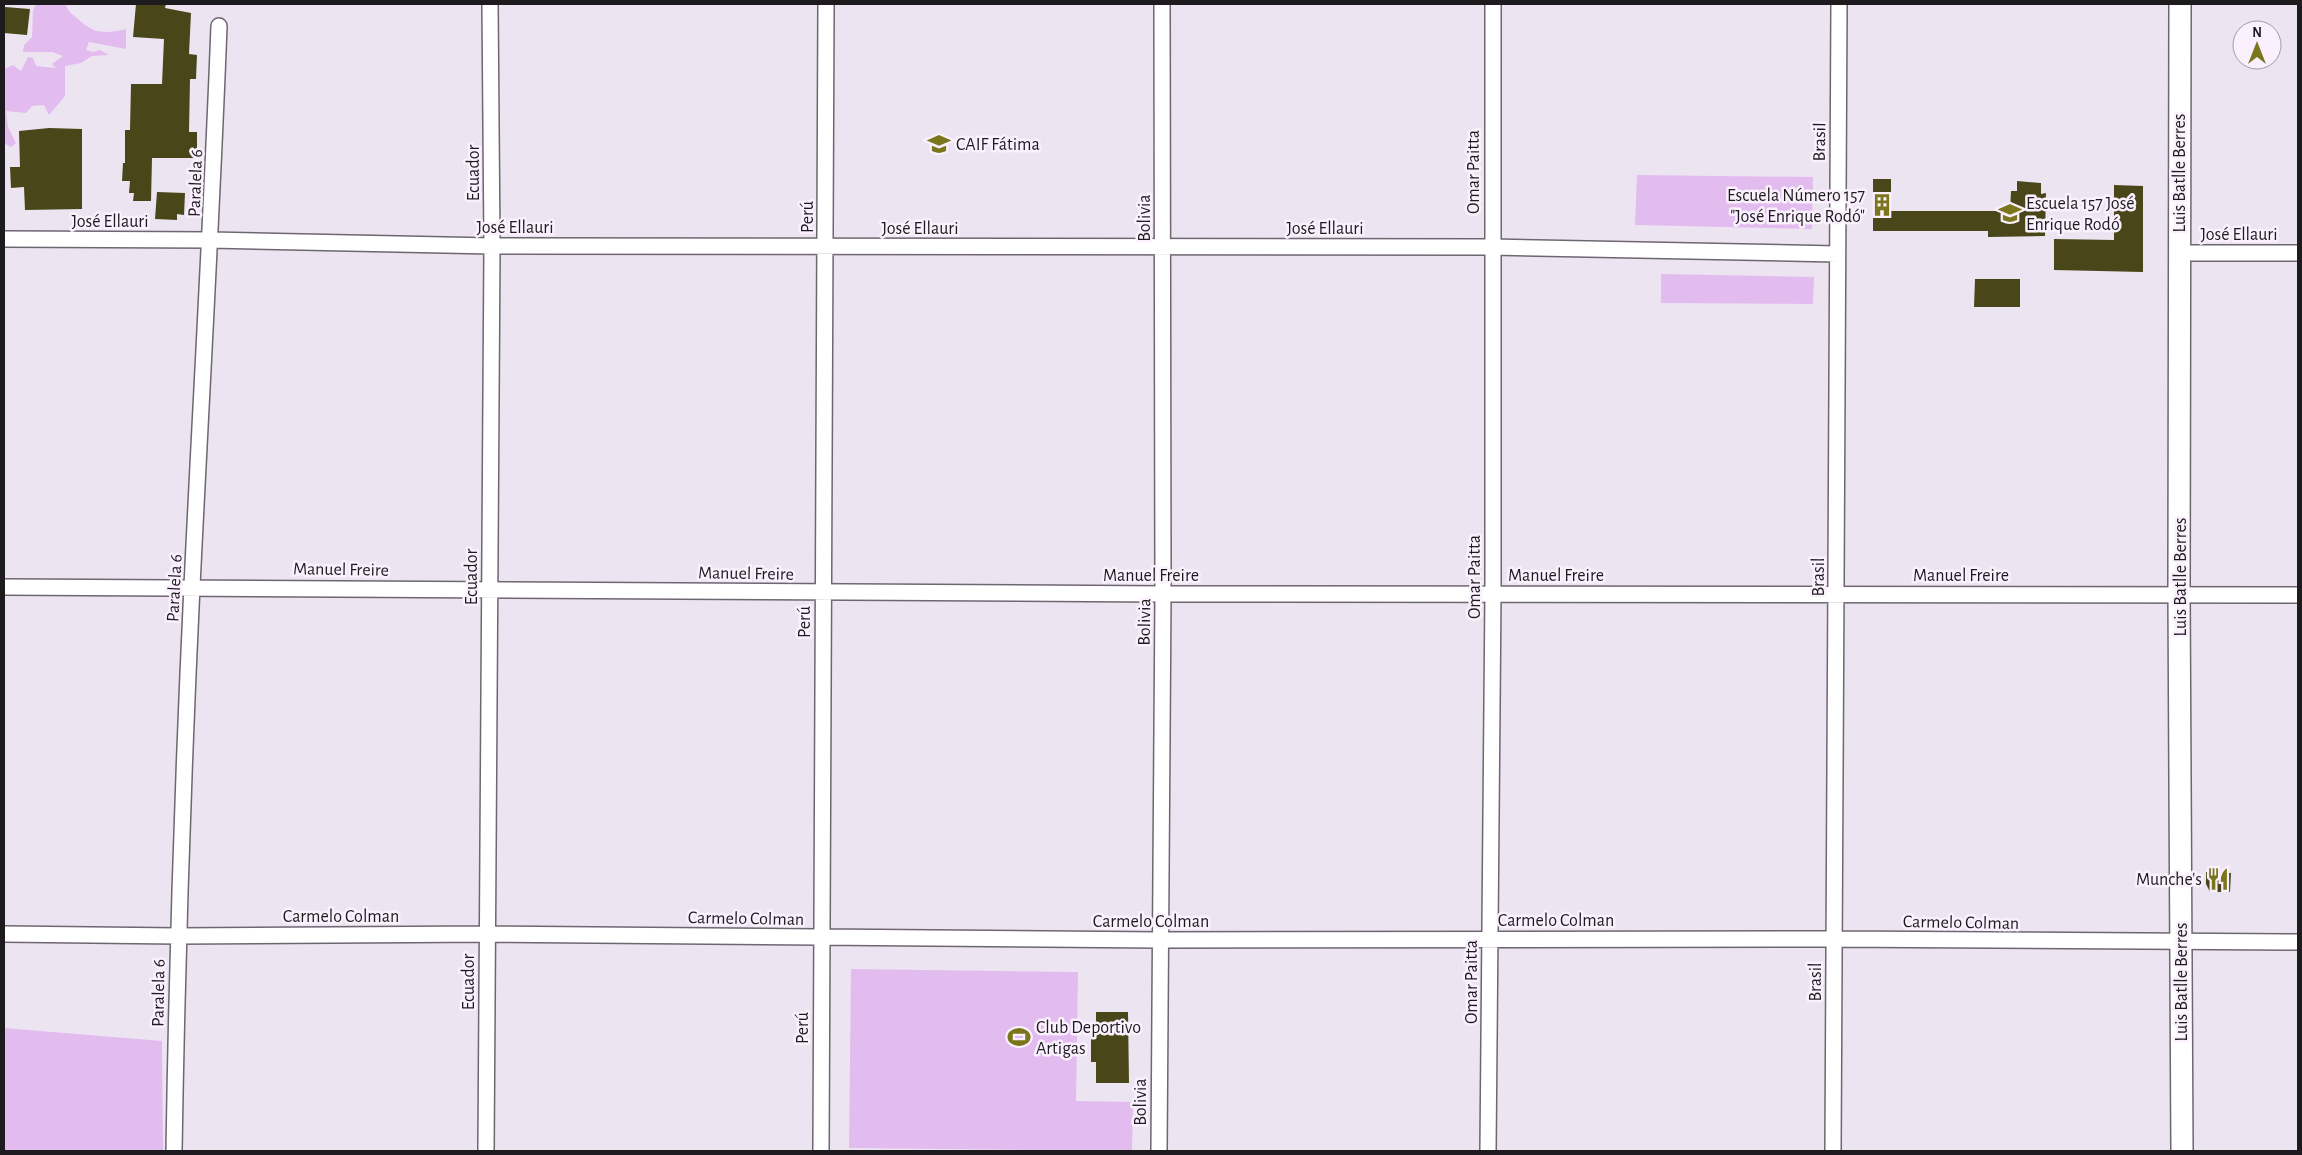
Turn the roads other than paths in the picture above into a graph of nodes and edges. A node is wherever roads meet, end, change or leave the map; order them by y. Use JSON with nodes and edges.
{"nodes":[{"id":1,"x":490,"y":4,"type":"edge"},
{"id":2,"x":826,"y":4,"type":"edge"},
{"id":3,"x":1162,"y":4,"type":"edge"},
{"id":4,"x":1493,"y":4,"type":"edge"},
{"id":5,"x":1839,"y":4,"type":"edge"},
{"id":6,"x":2180,"y":4,"type":"edge"},
{"id":7,"x":219,"y":26,"type":"dead end"},
{"id":8,"x":4,"y":239,"type":"edge"},
{"id":9,"x":211,"y":240,"type":"junction"},
{"id":10,"x":492,"y":246,"type":"junction"},
{"id":11,"x":826,"y":247,"type":"junction"},
{"id":12,"x":1163,"y":247,"type":"junction"},
{"id":13,"x":1492,"y":247,"type":"junction"},
{"id":14,"x":2179,"y":253,"type":"junction"},
{"id":15,"x":2298,"y":253,"type":"edge"},
{"id":16,"x":1836,"y":254,"type":"junction"},
{"id":17,"x":4,"y":587,"type":"edge"},
{"id":18,"x":192,"y":587,"type":"junction"},
{"id":19,"x":490,"y":590,"type":"junction"},
{"id":20,"x":823,"y":592,"type":"junction"},
{"id":21,"x":1492,"y":593,"type":"junction"},
{"id":22,"x":1163,"y":594,"type":"junction"},
{"id":23,"x":1836,"y":594,"type":"junction"},
{"id":24,"x":2179,"y":594,"type":"junction"},
{"id":25,"x":2298,"y":595,"type":"edge"},
{"id":26,"x":4,"y":934,"type":"edge"},
{"id":27,"x":487,"y":934,"type":"junction"},
{"id":28,"x":178,"y":936,"type":"junction"},
{"id":29,"x":821,"y":938,"type":"junction"},
{"id":30,"x":1490,"y":939,"type":"junction"},
{"id":31,"x":1834,"y":939,"type":"junction"},
{"id":32,"x":1159,"y":940,"type":"junction"},
{"id":33,"x":2298,"y":942,"type":"edge"},
{"id":34,"x":2181,"y":943,"type":"junction"},
{"id":35,"x":174,"y":1151,"type":"edge"},
{"id":36,"x":486,"y":1151,"type":"edge"},
{"id":37,"x":821,"y":1151,"type":"edge"},
{"id":38,"x":1159,"y":1151,"type":"edge"},
{"id":39,"x":1488,"y":1151,"type":"edge"},
{"id":40,"x":1833,"y":1151,"type":"edge"},
{"id":41,"x":2182,"y":1151,"type":"edge"}],
"edges":[{"from":1,"to":10,"type":"street","name":"Ecuador"},
{"from":2,"to":11,"type":"street","name":"Perú"},
{"from":3,"to":12,"type":"street","name":"Bolivia"},
{"from":4,"to":13,"type":"street","name":"Omar Paitta"},
{"from":5,"to":16,"type":"street","name":"Brasil"},
{"from":6,"to":14,"type":"street","name":"Luis Batlle Berres"},
{"from":7,"to":9,"type":"street","name":"Paralela 6"},
{"from":8,"to":9,"type":"street","name":"José Ellauri"},
{"from":9,"to":10,"type":"street","name":"José Ellauri"},
{"from":9,"to":18,"type":"street","name":"Paralela 6"},
{"from":10,"to":11,"type":"street","name":"José Ellauri"},
{"from":10,"to":19,"type":"street","name":"Ecuador"},
{"from":11,"to":12,"type":"street","name":"José Ellauri"},
{"from":11,"to":20,"type":"street","name":"Perú"},
{"from":12,"to":13,"type":"street","name":"José Ellauri"},
{"from":12,"to":22,"type":"street","name":"Bolivia"},
{"from":13,"to":16,"type":"street","name":"José Ellauri"},
{"from":13,"to":21,"type":"street","name":"Omar Paitta"},
{"from":14,"to":15,"type":"street","name":"José Ellauri"},
{"from":14,"to":24,"type":"street","name":"Luis Batlle Berres"},
{"from":16,"to":23,"type":"street","name":"Brasil"},
{"from":17,"to":18,"type":"street","name":"Manuel Freire"},
{"from":18,"to":19,"type":"street","name":"Manuel Freire"},
{"from":18,"to":28,"type":"street","name":"Paralela 6"},
{"from":19,"to":20,"type":"street","name":"Manuel Freire"},
{"from":19,"to":27,"type":"street","name":"Ecuador"},
{"from":20,"to":22,"type":"street","name":"Manuel Freire"},
{"from":20,"to":29,"type":"street","name":"Perú"},
{"from":21,"to":22,"type":"street","name":"Manuel Freire"},
{"from":21,"to":23,"type":"street","name":"Manuel Freire"},
{"from":21,"to":30,"type":"street","name":"Omar Paitta"},
{"from":22,"to":32,"type":"street","name":"Bolivia"},
{"from":23,"to":24,"type":"street","name":"Manuel Freire"},
{"from":23,"to":31,"type":"street","name":"Brasil"},
{"from":24,"to":25,"type":"street","name":"Manuel Freire"},
{"from":24,"to":34,"type":"street","name":"Luis Batlle Berres"},
{"from":26,"to":28,"type":"street","name":"Carmelo Colman"},
{"from":27,"to":28,"type":"street","name":"Carmelo Colman"},
{"from":27,"to":29,"type":"street","name":"Carmelo Colman"},
{"from":27,"to":36,"type":"street","name":"Ecuador"},
{"from":28,"to":35,"type":"street","name":"Paralela 6"},
{"from":29,"to":32,"type":"street","name":"Carmelo Colman"},
{"from":29,"to":37,"type":"street","name":"Perú"},
{"from":30,"to":31,"type":"street","name":"Carmelo Colman"},
{"from":30,"to":32,"type":"street","name":"Carmelo Colman"},
{"from":30,"to":39,"type":"street","name":"Omar Paitta"},
{"from":31,"to":34,"type":"street","name":"Carmelo Colman"},
{"from":31,"to":40,"type":"street","name":"Brasil"},
{"from":32,"to":38,"type":"street","name":"Bolivia"},
{"from":33,"to":34,"type":"street","name":"Carmelo Colman"},
{"from":34,"to":41,"type":"street","name":"Luis Batlle Berres"}]}
